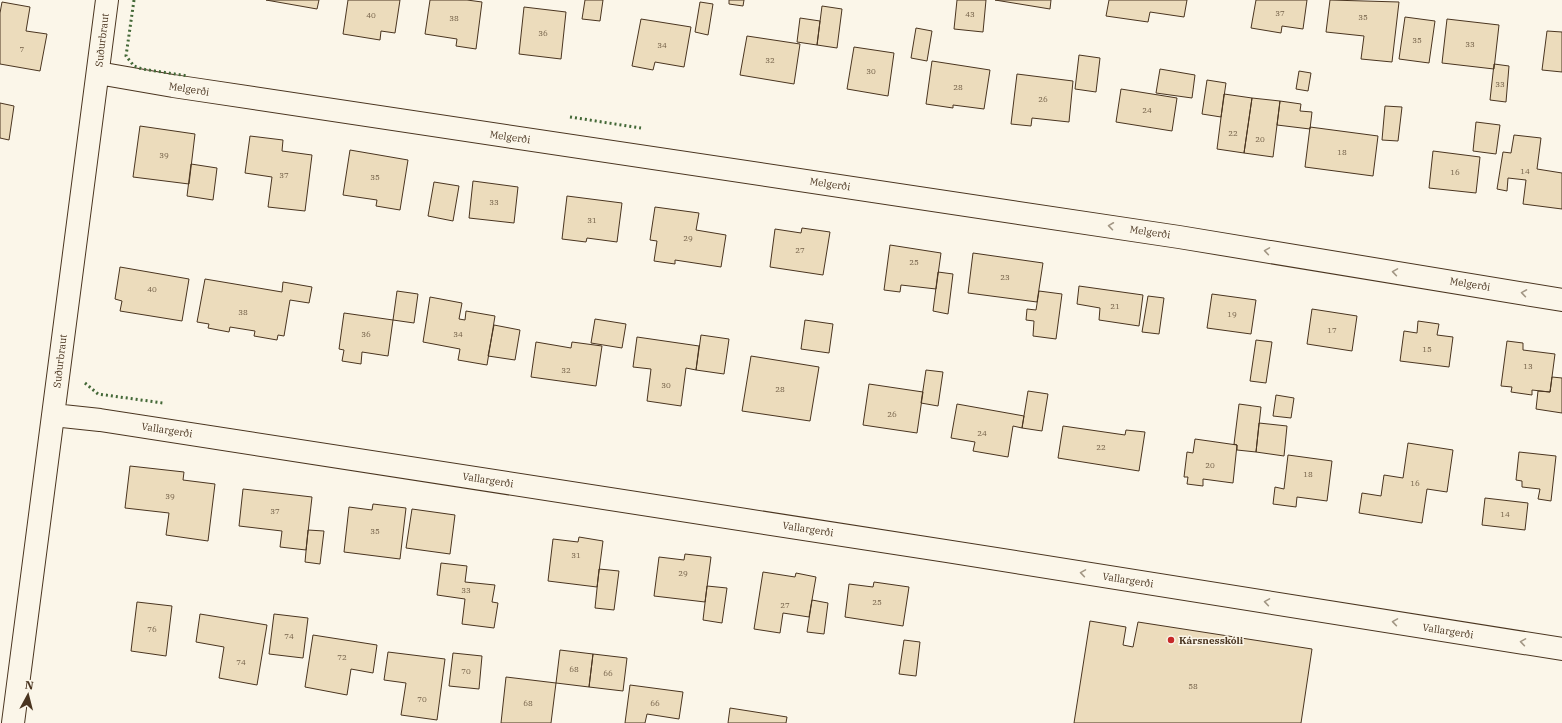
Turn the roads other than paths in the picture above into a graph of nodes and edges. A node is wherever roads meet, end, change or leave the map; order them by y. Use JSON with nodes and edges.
{"nodes":[{"id":1,"x":107,"y":0,"type":"edge"},
{"id":2,"x":98,"y":73,"type":"junction"},
{"id":3,"x":1562,"y":300,"type":"edge"},
{"id":4,"x":53,"y":415,"type":"junction"},
{"id":5,"x":1562,"y":649,"type":"edge"},
{"id":6,"x":13,"y":723,"type":"edge"}],
"edges":[{"from":1,"to":2,"type":"street","name":"Suðurbraut"},
{"from":3,"to":2,"type":"street","name":"Melgerði","one_way":true},
{"from":2,"to":4,"type":"street","name":"Suðurbraut"},
{"from":5,"to":4,"type":"street","name":"Vallargerði","one_way":true},
{"from":4,"to":6,"type":"street","name":"Suðurbraut"}]}
